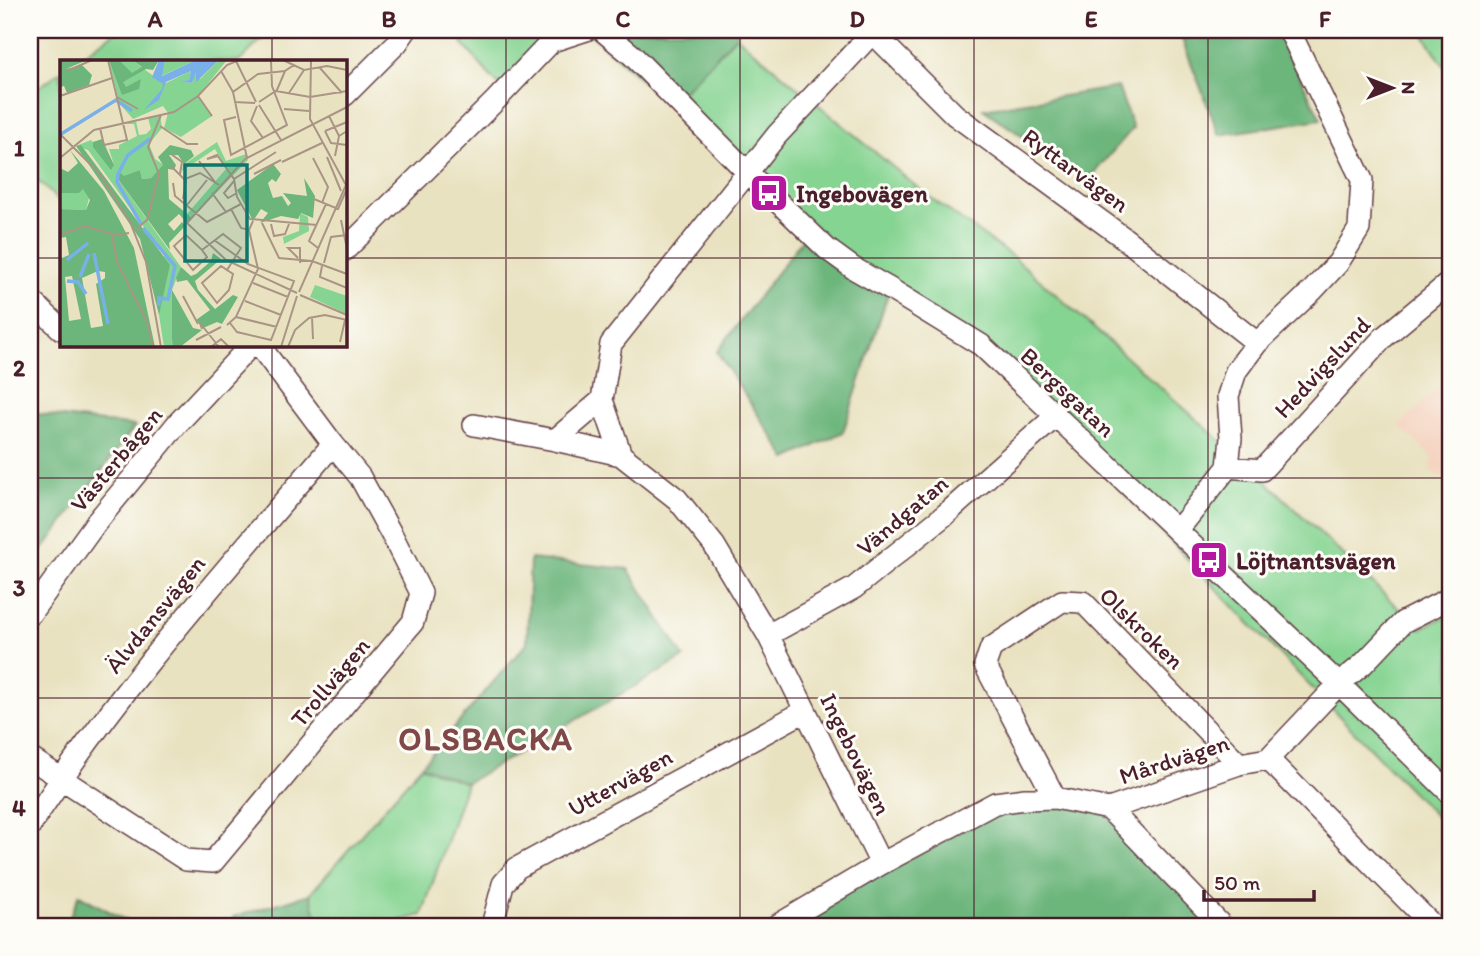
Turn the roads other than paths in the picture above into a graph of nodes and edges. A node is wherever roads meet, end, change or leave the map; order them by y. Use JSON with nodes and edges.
{"nodes":[{"id":1,"x":406,"y":30,"type":"edge"},
{"id":2,"x":586,"y":30,"type":"edge"},
{"id":3,"x":602,"y":30,"type":"edge"},
{"id":4,"x":1289,"y":30,"type":"edge"},
{"id":5,"x":874,"y":31,"type":"edge"},
{"id":6,"x":346,"y":93,"type":"edge"},
{"id":7,"x":747,"y":173,"type":"junction"},
{"id":8,"x":346,"y":249,"type":"edge"},
{"id":9,"x":1450,"y":282,"type":"edge"},
{"id":10,"x":30,"y":299,"type":"edge"},
{"id":11,"x":60,"y":328,"type":"edge"},
{"id":12,"x":1257,"y":343,"type":"junction"},
{"id":13,"x":250,"y":346,"type":"edge"},
{"id":14,"x":260,"y":346,"type":"edge"},
{"id":15,"x":602,"y":400,"type":"junction"},
{"id":16,"x":1056,"y":416,"type":"junction"},
{"id":17,"x":474,"y":425,"type":"dead end"},
{"id":18,"x":555,"y":440,"type":"junction"},
{"id":19,"x":333,"y":444,"type":"junction"},
{"id":20,"x":621,"y":456,"type":"junction"},
{"id":21,"x":1228,"y":467,"type":"junction"},
{"id":22,"x":1177,"y":531,"type":"junction"},
{"id":23,"x":1450,"y":598,"type":"edge"},
{"id":24,"x":30,"y":614,"type":"edge"},
{"id":25,"x":768,"y":635,"type":"junction"},
{"id":26,"x":1339,"y":684,"type":"junction"},
{"id":27,"x":805,"y":711,"type":"junction"},
{"id":28,"x":30,"y":758,"type":"edge"},
{"id":29,"x":1269,"y":759,"type":"junction"},
{"id":30,"x":1239,"y":764,"type":"junction"},
{"id":31,"x":61,"y":779,"type":"junction"},
{"id":32,"x":1450,"y":793,"type":"edge"},
{"id":33,"x":1055,"y":798,"type":"junction"},
{"id":34,"x":1109,"y":809,"type":"junction"},
{"id":35,"x":30,"y":826,"type":"edge"},
{"id":36,"x":881,"y":864,"type":"junction"},
{"id":37,"x":492,"y":926,"type":"edge"},
{"id":38,"x":776,"y":926,"type":"edge"},
{"id":39,"x":1222,"y":926,"type":"edge"},
{"id":40,"x":1433,"y":926,"type":"edge"}],
"edges":[{"from":1,"to":6,"type":"street"},
{"from":2,"to":8,"type":"street"},
{"from":3,"to":7,"type":"street","name":"Bergsgatan"},
{"from":4,"to":12,"type":"street"},
{"from":5,"to":7,"type":"street"},
{"from":5,"to":12,"type":"street","name":"Ryttarvägen"},
{"from":7,"to":15,"type":"street"},
{"from":7,"to":16,"type":"street","name":"Bergsgatan"},
{"from":9,"to":21,"type":"street","name":"Hedvigslund"},
{"from":10,"to":11,"type":"street"},
{"from":12,"to":21,"type":"street"},
{"from":13,"to":24,"type":"street","name":"Västerbågen"},
{"from":14,"to":19,"type":"street","name":"Trollvägen"},
{"from":15,"to":18,"type":"street"},
{"from":15,"to":20,"type":"street"},
{"from":16,"to":22,"type":"street","name":"Bergsgatan"},
{"from":16,"to":25,"type":"street","name":"Vändgatan"},
{"from":17,"to":18,"type":"street"},
{"from":18,"to":20,"type":"street"},
{"from":19,"to":31,"type":"street","name":"Älvdansvägen"},
{"from":19,"to":31,"type":"street","name":"Trollvägen"},
{"from":20,"to":25,"type":"street","name":"Ingebovägen"},
{"from":21,"to":22,"type":"street"},
{"from":22,"to":26,"type":"street","name":"Bergsgatan"},
{"from":23,"to":26,"type":"street","name":"Mårdvägen"},
{"from":25,"to":27,"type":"street","name":"Ingebovägen"},
{"from":26,"to":29,"type":"street","name":"Mårdvägen"},
{"from":26,"to":32,"type":"street","name":"Bergsgatan"},
{"from":27,"to":36,"type":"street","name":"Ingebovägen"},
{"from":27,"to":37,"type":"street","name":"Uttervägen"},
{"from":28,"to":31,"type":"street","name":"Trollvägen"},
{"from":29,"to":30,"type":"street","name":"Mårdvägen"},
{"from":29,"to":40,"type":"street"},
{"from":30,"to":33,"type":"street","name":"Olskroken"},
{"from":30,"to":34,"type":"street","name":"Mårdvägen"},
{"from":31,"to":35,"type":"street","name":"Älvdansvägen"},
{"from":33,"to":34,"type":"street","name":"Mårdvägen"},
{"from":33,"to":36,"type":"street","name":"Mårdvägen"},
{"from":34,"to":39,"type":"street"},
{"from":36,"to":38,"type":"street","name":"Mårdvägen"}]}
